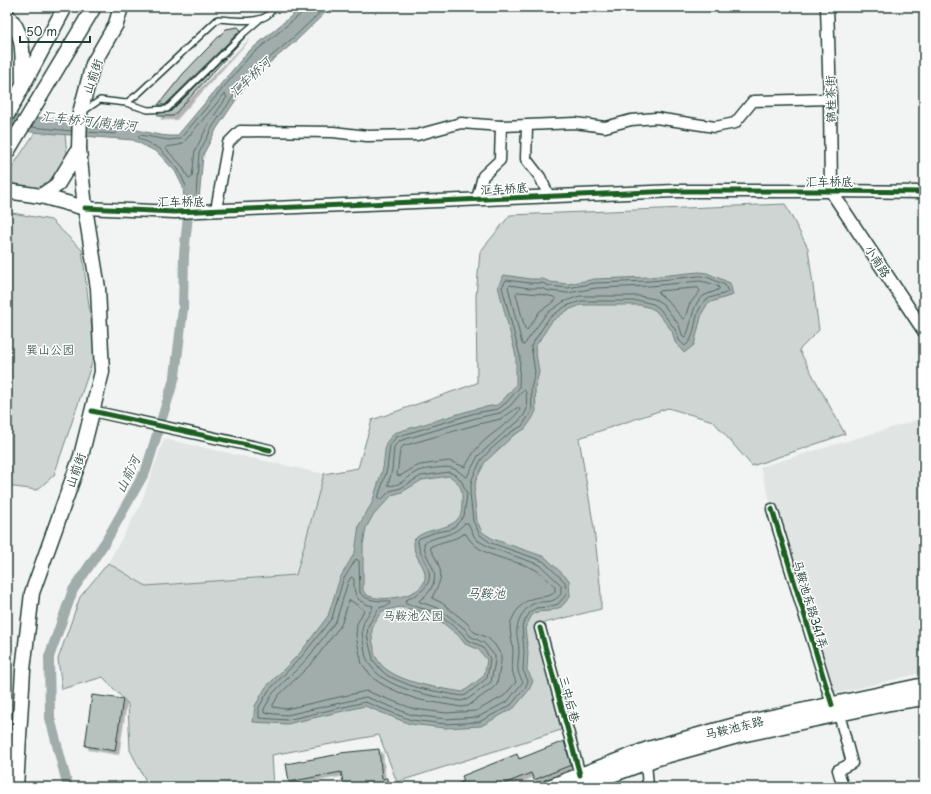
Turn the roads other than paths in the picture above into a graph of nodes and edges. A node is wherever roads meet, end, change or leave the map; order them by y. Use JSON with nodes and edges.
{"nodes":[{"id":1,"x":65,"y":7,"type":"edge"},
{"id":2,"x":94,"y":7,"type":"edge"},
{"id":3,"x":121,"y":7,"type":"edge"},
{"id":4,"x":274,"y":7,"type":"edge"},
{"id":5,"x":827,"y":7,"type":"edge"},
{"id":6,"x":7,"y":15,"type":"edge"},
{"id":7,"x":259,"y":20,"type":"junction"},
{"id":8,"x":23,"y":83,"type":"junction"},
{"id":9,"x":830,"y":100,"type":"junction"},
{"id":10,"x":126,"y":103,"type":"junction"},
{"id":11,"x":9,"y":112,"type":"edge"},
{"id":12,"x":80,"y":114,"type":"junction"},
{"id":13,"x":501,"y":126,"type":"junction"},
{"id":14,"x":527,"y":126,"type":"junction"},
{"id":15,"x":79,"y":148,"type":"junction"},
{"id":16,"x":7,"y":152,"type":"edge"},
{"id":17,"x":7,"y":191,"type":"edge"},
{"id":18,"x":831,"y":191,"type":"junction"},
{"id":19,"x":924,"y":192,"type":"edge"},
{"id":20,"x":41,"y":196,"type":"junction"},
{"id":21,"x":549,"y":196,"type":"junction"},
{"id":22,"x":477,"y":199,"type":"junction"},
{"id":23,"x":85,"y":208,"type":"junction"},
{"id":24,"x":212,"y":210,"type":"junction"},
{"id":25,"x":924,"y":331,"type":"edge"},
{"id":26,"x":92,"y":411,"type":"junction"},
{"id":27,"x":270,"y":450,"type":"dead end"},
{"id":28,"x":772,"y":509,"type":"dead end"},
{"id":29,"x":540,"y":628,"type":"dead end"},
{"id":30,"x":924,"y":685,"type":"edge"},
{"id":31,"x":924,"y":698,"type":"edge"},
{"id":32,"x":836,"y":709,"type":"junction"},
{"id":33,"x":646,"y":762,"type":"junction"},
{"id":34,"x":580,"y":781,"type":"edge"},
{"id":35,"x":16,"y":787,"type":"edge"},
{"id":36,"x":549,"y":787,"type":"edge"},
{"id":37,"x":648,"y":787,"type":"edge"},
{"id":38,"x":843,"y":787,"type":"edge"}],
"edges":[{"from":1,"to":8,"type":"main road"},
{"from":2,"to":16,"type":"main road"},
{"from":3,"to":12,"type":"main road","name":"山前街"},
{"from":4,"to":7,"type":"lane"},
{"from":5,"to":9,"type":"street","name":"锦桂茶街"},
{"from":6,"to":8,"type":"main road"},
{"from":7,"to":10,"type":"lane"},
{"from":7,"to":10,"type":"lane"},
{"from":8,"to":11,"type":"main road"},
{"from":9,"to":14,"type":"street"},
{"from":9,"to":18,"type":"street","name":"锦桂茶街"},
{"from":10,"to":12,"type":"lane"},
{"from":12,"to":15,"type":"main road","name":"山前街"},
{"from":13,"to":14,"type":"street"},
{"from":13,"to":22,"type":"street"},
{"from":13,"to":24,"type":"street"},
{"from":14,"to":21,"type":"street"},
{"from":15,"to":20,"type":"main road","name":"山前街"},
{"from":15,"to":23,"type":"main road","name":"山前街"},
{"from":17,"to":20,"type":"main road"},
{"from":18,"to":19,"type":"street","name":"汇车桥底"},
{"from":18,"to":21,"type":"street","name":"汇车桥底"},
{"from":18,"to":25,"type":"street","name":"小南路"},
{"from":20,"to":23,"type":"main road"},
{"from":21,"to":22,"type":"street","name":"汇车桥底"},
{"from":22,"to":24,"type":"street","name":"汇车桥底"},
{"from":23,"to":24,"type":"street","name":"汇车桥底"},
{"from":23,"to":26,"type":"main road","name":"山前街"},
{"from":26,"to":27,"type":"street"},
{"from":26,"to":35,"type":"main road","name":"山前街"},
{"from":28,"to":32,"type":"street","name":"马鞍池东路341弄"},
{"from":29,"to":34,"type":"street","name":"三中后巷"},
{"from":30,"to":32,"type":"main road","name":"马鞍池东路"},
{"from":31,"to":32,"type":"main road","name":"马鞍池东路"},
{"from":32,"to":33,"type":"main road","name":"马鞍池东路"},
{"from":32,"to":34,"type":"main road","name":"马鞍池东路"},
{"from":32,"to":38,"type":"street","name":"马鞍池东路341弄"},
{"from":33,"to":34,"type":"main road","name":"马鞍池东路"},
{"from":33,"to":37,"type":"street"},
{"from":34,"to":36,"type":"main road","name":"马鞍池东路"}]}
